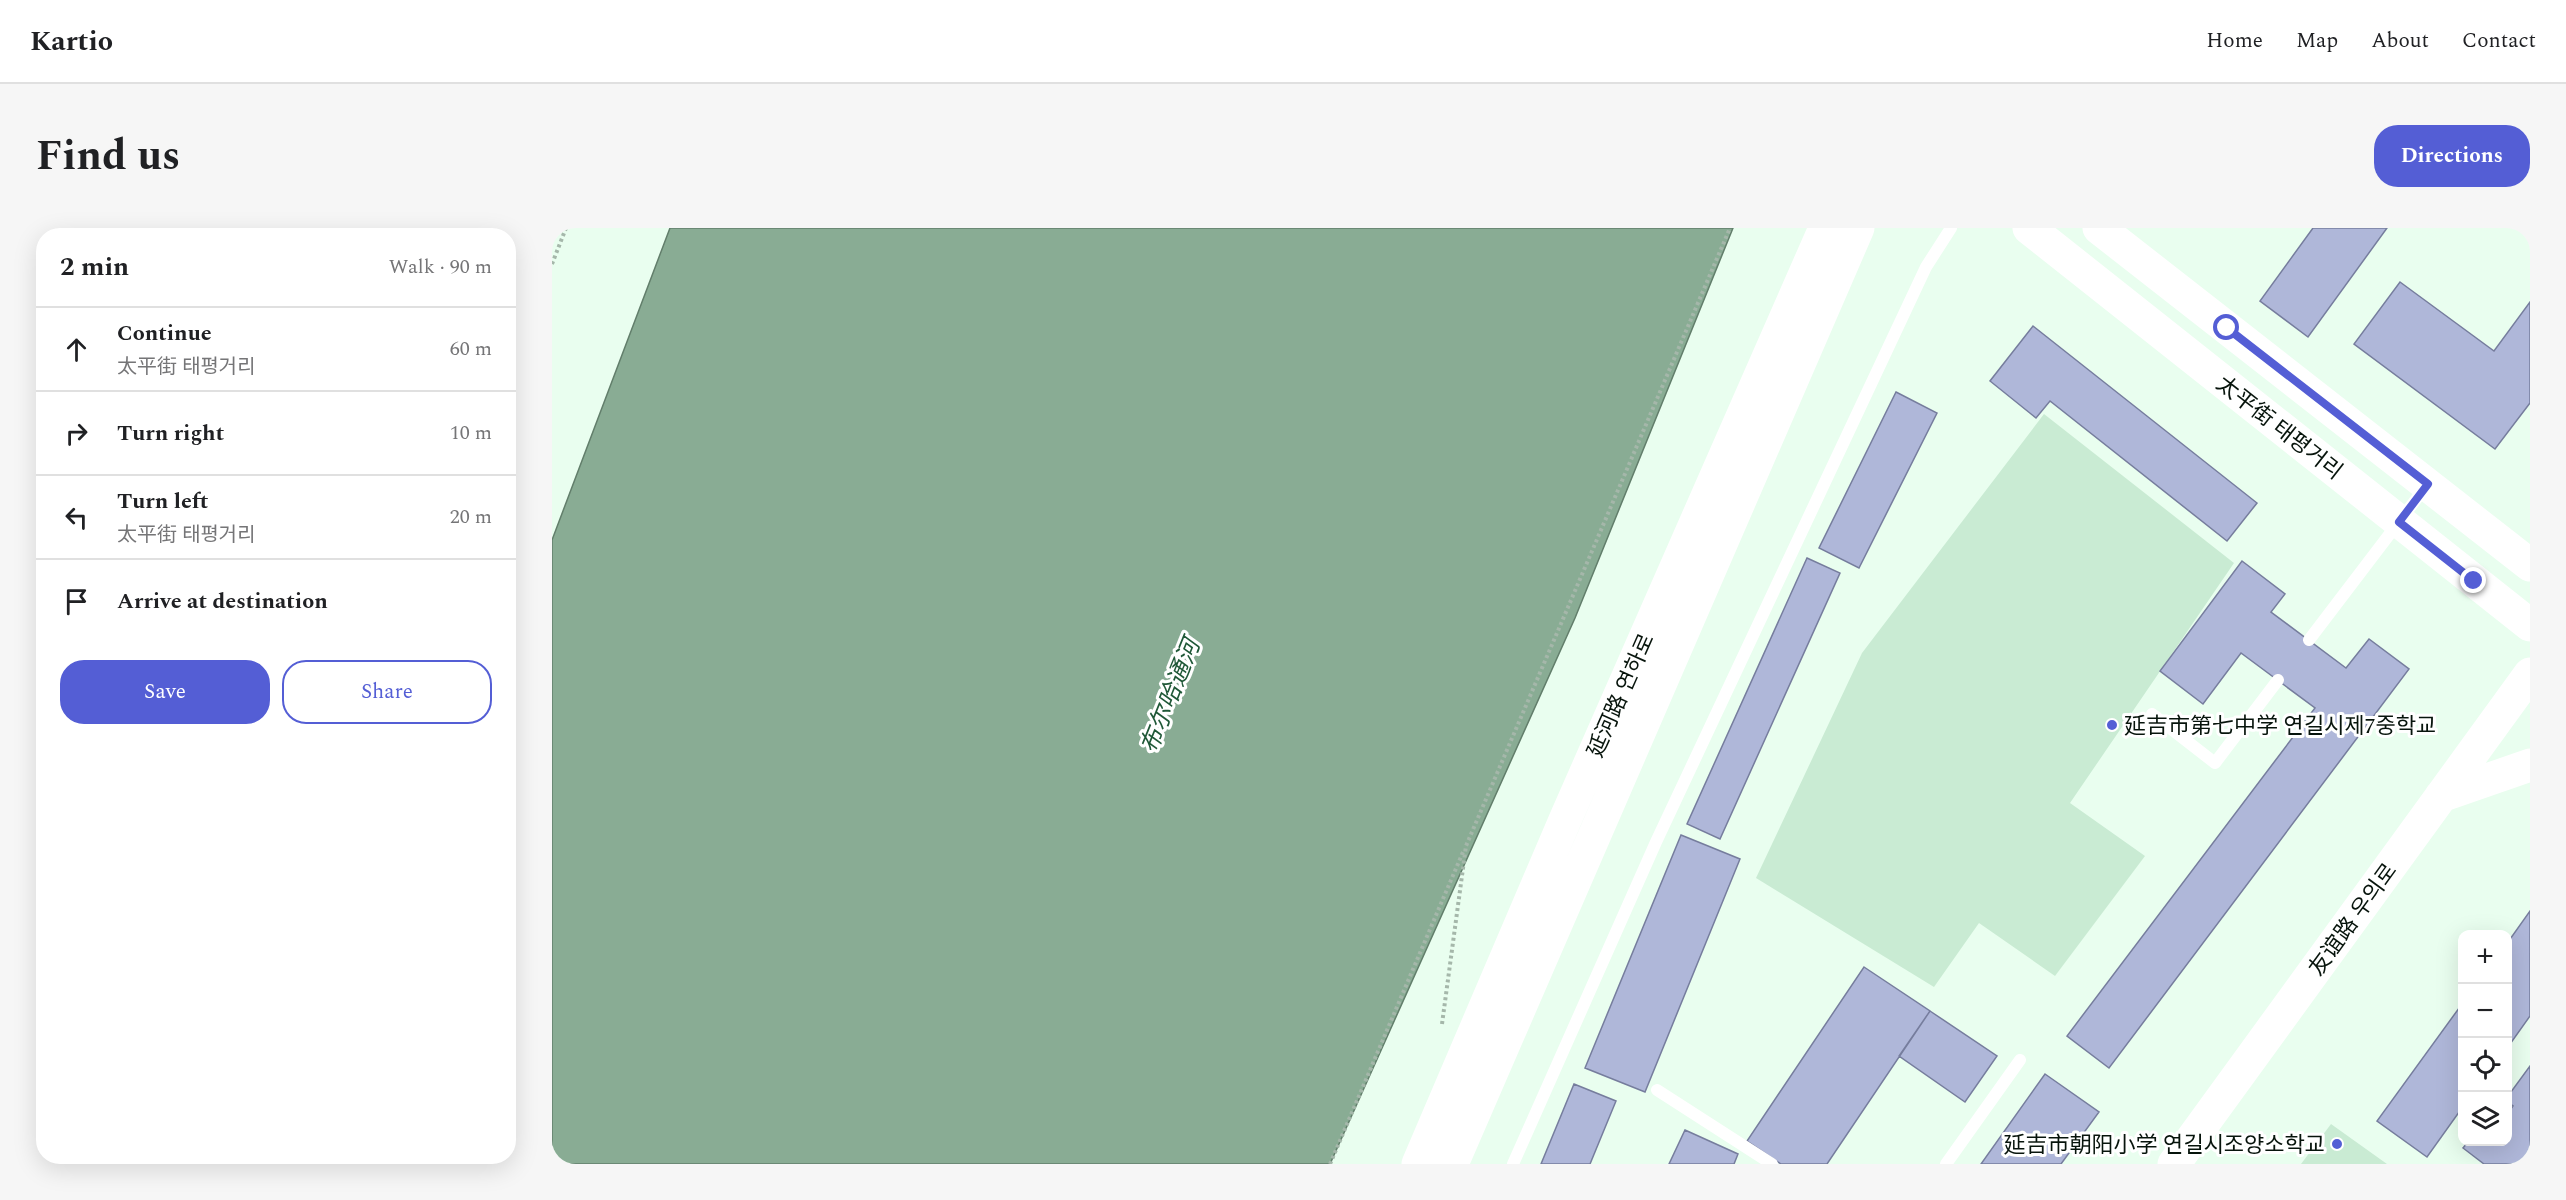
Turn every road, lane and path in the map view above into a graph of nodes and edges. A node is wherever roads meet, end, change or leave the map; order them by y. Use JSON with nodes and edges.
{"nodes":[{"id":1,"x":566,"y":228,"type":"edge"},
{"id":2,"x":1730,"y":228,"type":"edge"},
{"id":3,"x":1825,"y":228,"type":"edge"},
{"id":4,"x":1858,"y":228,"type":"edge"},
{"id":5,"x":1951,"y":228,"type":"edge"},
{"id":6,"x":2029,"y":228,"type":"edge"},
{"id":7,"x":2099,"y":228,"type":"edge"},
{"id":8,"x":552,"y":264,"type":"edge"},
{"id":9,"x":2428,"y":484,"type":"junction"},
{"id":10,"x":2399,"y":522,"type":"junction"},
{"id":11,"x":2530,"y":565,"type":"edge"},
{"id":12,"x":2530,"y":626,"type":"edge"},
{"id":13,"x":2309,"y":640,"type":"dead end"},
{"id":14,"x":2530,"y":674,"type":"edge"},
{"id":15,"x":2278,"y":680,"type":"dead end"},
{"id":16,"x":2152,"y":714,"type":"dead end"},
{"id":17,"x":2530,"y":765,"type":"edge"},
{"id":18,"x":2441,"y":796,"type":"junction"},
{"id":19,"x":1466,"y":846,"type":"junction"},
{"id":20,"x":1441,"y":1027,"type":"dead end"},
{"id":21,"x":2020,"y":1060,"type":"dead end"},
{"id":22,"x":1657,"y":1090,"type":"dead end"},
{"id":23,"x":1751,"y":1158,"type":"edge"},
{"id":24,"x":1330,"y":1164,"type":"edge"},
{"id":25,"x":1418,"y":1164,"type":"edge"},
{"id":26,"x":1452,"y":1164,"type":"edge"},
{"id":27,"x":1513,"y":1164,"type":"edge"},
{"id":28,"x":1772,"y":1164,"type":"edge"},
{"id":29,"x":1946,"y":1164,"type":"edge"},
{"id":30,"x":2174,"y":1164,"type":"edge"}],
"edges":[{"from":1,"to":8,"type":"path"},
{"from":2,"to":19,"type":"path"},
{"from":3,"to":25,"type":"main road","name":"延河路 연하로"},
{"from":4,"to":26,"type":"main road","name":"延河路 연하로"},
{"from":5,"to":27,"type":"lane"},
{"from":6,"to":10,"type":"main road","name":"太平街 태평거리"},
{"from":7,"to":9,"type":"main road","name":"太平街 태평거리"},
{"from":9,"to":10,"type":"lane"},
{"from":9,"to":11,"type":"main road","name":"太平街 태평거리"},
{"from":10,"to":12,"type":"main road","name":"太平街 태평거리"},
{"from":10,"to":13,"type":"lane"},
{"from":14,"to":18,"type":"main road","name":"友谊路 우의로"},
{"from":15,"to":16,"type":"lane"},
{"from":17,"to":18,"type":"main road"},
{"from":18,"to":30,"type":"main road","name":"友谊路 우의로"},
{"from":19,"to":20,"type":"path"},
{"from":19,"to":24,"type":"path"},
{"from":21,"to":29,"type":"lane"},
{"from":22,"to":23,"type":"lane"},
{"from":23,"to":28,"type":"lane"}]}
